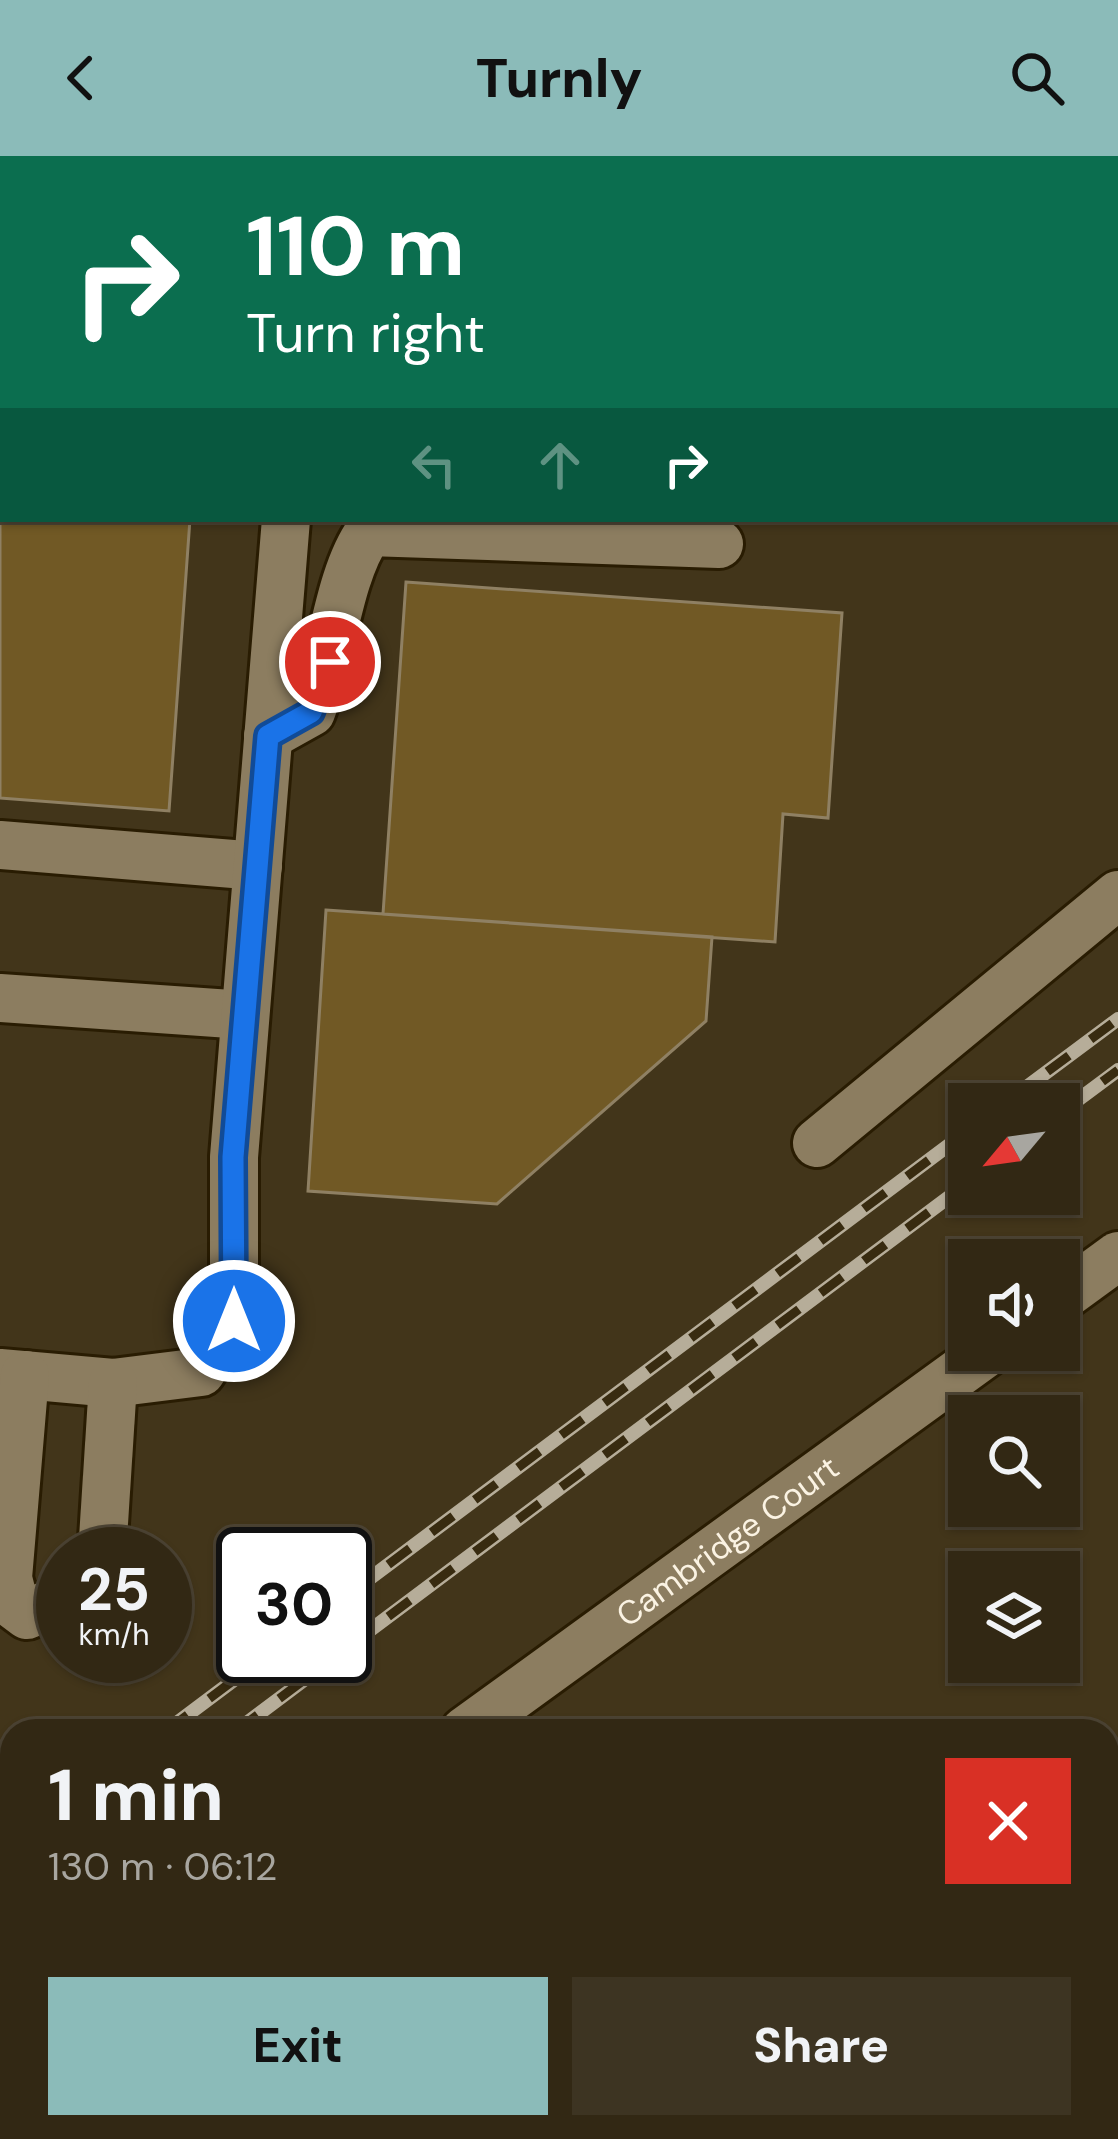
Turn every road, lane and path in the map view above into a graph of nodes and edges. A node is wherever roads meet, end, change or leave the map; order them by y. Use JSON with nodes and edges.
{"nodes":[{"id":1,"x":285,"y":522,"type":"edge"},
{"id":2,"x":369,"y":532,"type":"junction"},
{"id":3,"x":719,"y":544,"type":"dead end"},
{"id":4,"x":268,"y":736,"type":"junction"},
{"id":5,"x":0,"y":845,"type":"edge"},
{"id":6,"x":258,"y":866,"type":"junction"},
{"id":7,"x":1118,"y":895,"type":"edge"},
{"id":8,"x":0,"y":998,"type":"edge"},
{"id":9,"x":245,"y":1015,"type":"junction"},
{"id":10,"x":818,"y":1143,"type":"dead end"},
{"id":11,"x":1118,"y":1256,"type":"edge"},
{"id":12,"x":1080,"y":1284,"type":"edge"},
{"id":13,"x":960,"y":1371,"type":"edge"},
{"id":14,"x":13,"y":1374,"type":"edge"},
{"id":15,"x":113,"y":1383,"type":"junction"},
{"id":16,"x":104,"y":1527,"type":"edge"},
{"id":17,"x":36,"y":1611,"type":"edge"},
{"id":18,"x":482,"y":1719,"type":"edge"}],
"edges":[{"from":1,"to":2,"type":"street"},
{"from":1,"to":4,"type":"street"},
{"from":2,"to":3,"type":"street"},
{"from":2,"to":4,"type":"street"},
{"from":4,"to":6,"type":"street"},
{"from":5,"to":6,"type":"street"},
{"from":6,"to":9,"type":"street"},
{"from":7,"to":10,"type":"street"},
{"from":8,"to":9,"type":"street"},
{"from":9,"to":15,"type":"street"},
{"from":11,"to":12,"type":"street"},
{"from":13,"to":18,"type":"street","name":"Cambridge Court"},
{"from":14,"to":15,"type":"street"},
{"from":14,"to":17,"type":"street"},
{"from":15,"to":16,"type":"street"}]}
